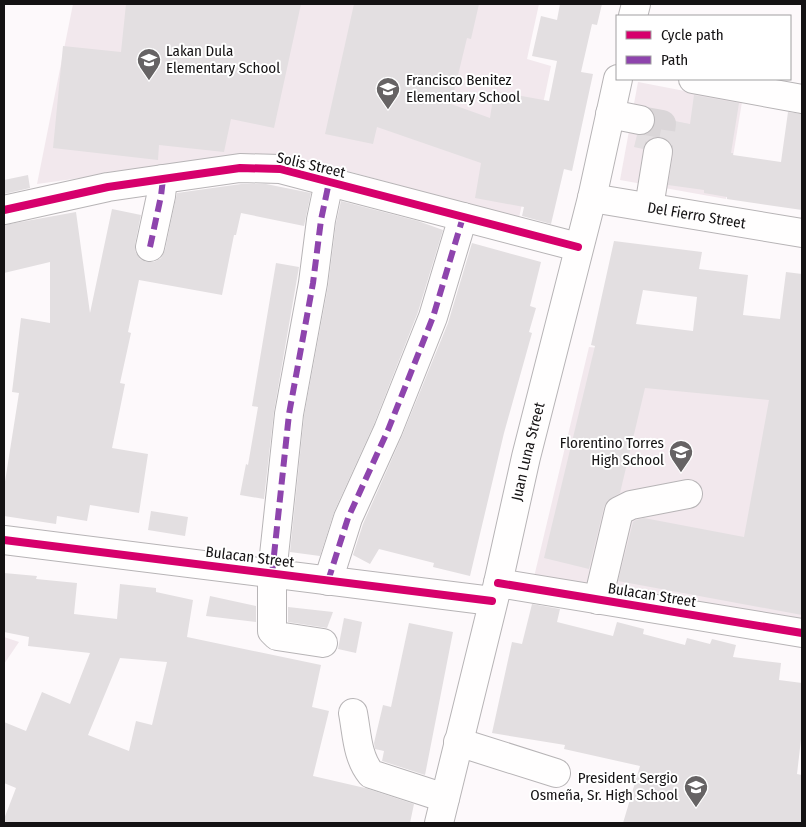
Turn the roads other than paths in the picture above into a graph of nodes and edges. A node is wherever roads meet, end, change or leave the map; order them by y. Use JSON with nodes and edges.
{"nodes":[{"id":1,"x":618,"y":80,"type":"edge"},
{"id":2,"x":698,"y":80,"type":"edge"},
{"id":3,"x":802,"y":100,"type":"edge"},
{"id":4,"x":610,"y":114,"type":"junction"},
{"id":5,"x":640,"y":120,"type":"tunnel mouth"},
{"id":6,"x":658,"y":152,"type":"tunnel mouth"},
{"id":7,"x":163,"y":179,"type":"junction"},
{"id":8,"x":329,"y":182,"type":"junction"},
{"id":9,"x":592,"y":198,"type":"junction"},
{"id":10,"x":649,"y":207,"type":"junction"},
{"id":11,"x":4,"y":210,"type":"edge"},
{"id":12,"x":463,"y":217,"type":"junction"},
{"id":13,"x":802,"y":233,"type":"edge"},
{"id":14,"x":150,"y":247,"type":"dead end"},
{"id":15,"x":578,"y":247,"type":"junction"},
{"id":16,"x":688,"y":494,"type":"dead end"},
{"id":17,"x":4,"y":540,"type":"edge"},
{"id":18,"x":272,"y":574,"type":"junction"},
{"id":19,"x":328,"y":581,"type":"junction"},
{"id":20,"x":495,"y":592,"type":"junction"},
{"id":21,"x":598,"y":600,"type":"junction"},
{"id":22,"x":802,"y":633,"type":"edge"},
{"id":23,"x":323,"y":643,"type":"dead end"},
{"id":24,"x":353,"y":713,"type":"dead end"},
{"id":25,"x":458,"y":742,"type":"junction"},
{"id":26,"x":556,"y":773,"type":"dead end"},
{"id":27,"x":442,"y":811,"type":"edge"}],
"edges":[{"from":1,"to":4,"type":"street","name":"Juan Luna Street"},
{"from":2,"to":3,"type":"street"},
{"from":4,"to":5,"type":"street"},
{"from":4,"to":9,"type":"street","name":"Juan Luna Street"},
{"from":6,"to":10,"type":"street"},
{"from":7,"to":8,"type":"street","name":"Solis Street"},
{"from":7,"to":11,"type":"street","name":"Solis Street"},
{"from":7,"to":14,"type":"street"},
{"from":8,"to":12,"type":"street","name":"Solis Street"},
{"from":8,"to":18,"type":"street"},
{"from":9,"to":10,"type":"street","name":"Del Fierro Street"},
{"from":9,"to":15,"type":"street","name":"Juan Luna Street"},
{"from":10,"to":13,"type":"street","name":"Del Fierro Street"},
{"from":12,"to":15,"type":"street","name":"Solis Street"},
{"from":12,"to":19,"type":"street"},
{"from":15,"to":20,"type":"street","name":"Juan Luna Street"},
{"from":16,"to":21,"type":"street"},
{"from":17,"to":18,"type":"street","name":"Bulacan Street"},
{"from":18,"to":19,"type":"street","name":"Bulacan Street"},
{"from":18,"to":23,"type":"street"},
{"from":19,"to":20,"type":"street","name":"Bulacan Street"},
{"from":20,"to":21,"type":"street","name":"Bulacan Street"},
{"from":20,"to":25,"type":"street","name":"Juan Luna Street"},
{"from":21,"to":22,"type":"street","name":"Bulacan Street"},
{"from":24,"to":27,"type":"street"},
{"from":25,"to":26,"type":"street"},
{"from":25,"to":27,"type":"street","name":"Juan Luna Street"}]}
